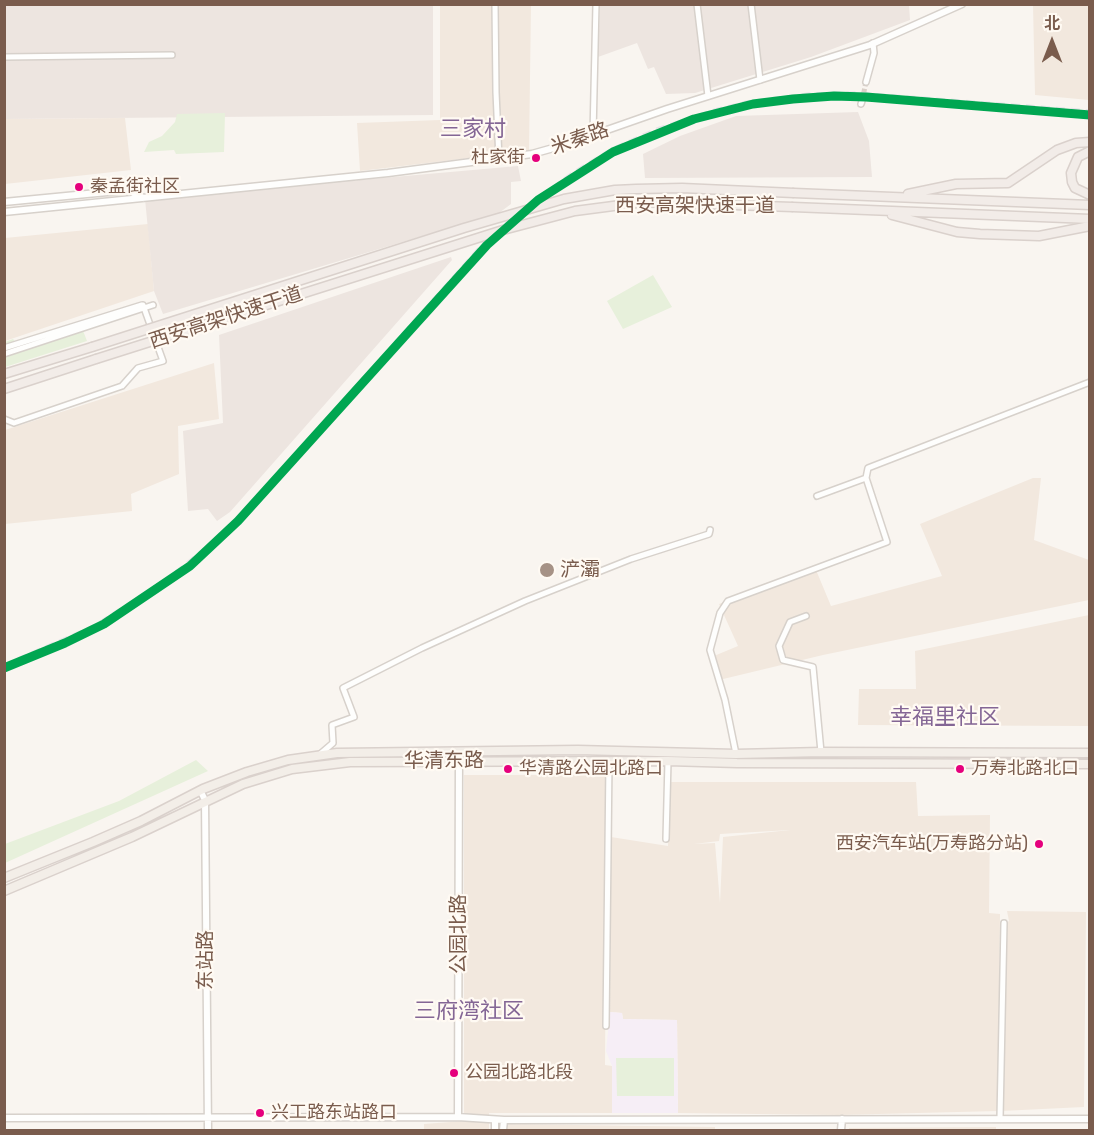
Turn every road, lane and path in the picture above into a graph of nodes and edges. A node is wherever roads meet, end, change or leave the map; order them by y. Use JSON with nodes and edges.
{"nodes":[{"id":1,"x":495,"y":4,"type":"edge"},
{"id":2,"x":596,"y":4,"type":"edge"},
{"id":3,"x":697,"y":4,"type":"edge"},
{"id":4,"x":751,"y":4,"type":"edge"},
{"id":5,"x":962,"y":4,"type":"edge"},
{"id":6,"x":873,"y":43,"type":"junction"},
{"id":7,"x":172,"y":55,"type":"dead end"},
{"id":8,"x":4,"y":57,"type":"edge"},
{"id":9,"x":760,"y":80,"type":"junction"},
{"id":10,"x":867,"y":82,"type":"tunnel mouth"},
{"id":11,"x":708,"y":96,"type":"junction"},
{"id":12,"x":593,"y":134,"type":"junction"},
{"id":13,"x":1089,"y":142,"type":"edge"},
{"id":14,"x":1089,"y":151,"type":"edge"},
{"id":15,"x":500,"y":159,"type":"junction"},
{"id":16,"x":84,"y":194,"type":"junction"},
{"id":17,"x":1089,"y":195,"type":"edge"},
{"id":18,"x":897,"y":197,"type":"junction"},
{"id":19,"x":144,"y":198,"type":"junction"},
{"id":20,"x":4,"y":201,"type":"edge"},
{"id":21,"x":85,"y":204,"type":"junction"},
{"id":22,"x":1089,"y":205,"type":"edge"},
{"id":23,"x":872,"y":210,"type":"junction"},
{"id":24,"x":4,"y":212,"type":"edge"},
{"id":25,"x":1089,"y":219,"type":"edge"},
{"id":26,"x":1089,"y":226,"type":"edge"},
{"id":27,"x":152,"y":303,"type":"dead end"},
{"id":28,"x":144,"y":306,"type":"junction"},
{"id":29,"x":4,"y":348,"type":"edge"},
{"id":30,"x":4,"y":354,"type":"edge"},
{"id":31,"x":4,"y":374,"type":"edge"},
{"id":32,"x":1089,"y":382,"type":"edge"},
{"id":33,"x":4,"y":388,"type":"edge"},
{"id":34,"x":4,"y":419,"type":"edge"},
{"id":35,"x":866,"y":478,"type":"junction"},
{"id":36,"x":817,"y":496,"type":"dead end"},
{"id":37,"x":710,"y":530,"type":"dead end"},
{"id":38,"x":806,"y":616,"type":"dead end"},
{"id":39,"x":459,"y":751,"type":"junction"},
{"id":40,"x":821,"y":752,"type":"junction"},
{"id":41,"x":1089,"y":753,"type":"edge"},
{"id":42,"x":736,"y":754,"type":"junction"},
{"id":43,"x":319,"y":755,"type":"junction"},
{"id":44,"x":459,"y":761,"type":"junction"},
{"id":45,"x":609,"y":761,"type":"junction"},
{"id":46,"x":668,"y":761,"type":"junction"},
{"id":47,"x":1089,"y":764,"type":"edge"},
{"id":48,"x":200,"y":790,"type":"junction"},
{"id":49,"x":205,"y":800,"type":"junction"},
{"id":50,"x":666,"y":839,"type":"dead end"},
{"id":51,"x":4,"y":878,"type":"edge"},
{"id":52,"x":4,"y":891,"type":"edge"},
{"id":53,"x":1004,"y":923,"type":"dead end"},
{"id":54,"x":606,"y":1026,"type":"dead end"},
{"id":55,"x":458,"y":1117,"type":"junction"},
{"id":56,"x":4,"y":1118,"type":"edge"},
{"id":57,"x":208,"y":1118,"type":"junction"},
{"id":58,"x":1000,"y":1118,"type":"junction"},
{"id":59,"x":842,"y":1119,"type":"junction"},
{"id":60,"x":1089,"y":1119,"type":"edge"},
{"id":61,"x":495,"y":1120,"type":"junction"},
{"id":62,"x":504,"y":1120,"type":"junction"},
{"id":63,"x":208,"y":1131,"type":"edge"},
{"id":64,"x":495,"y":1131,"type":"edge"},
{"id":65,"x":503,"y":1131,"type":"edge"},
{"id":66,"x":842,"y":1131,"type":"edge"}],
"edges":[{"from":1,"to":15,"type":"street"},
{"from":2,"to":12,"type":"street"},
{"from":3,"to":11,"type":"street"},
{"from":4,"to":9,"type":"street"},
{"from":5,"to":6,"type":"street","name":"米秦路"},
{"from":6,"to":9,"type":"street","name":"米秦路"},
{"from":6,"to":10,"type":"street"},
{"from":7,"to":8,"type":"street"},
{"from":9,"to":11,"type":"street","name":"米秦路"},
{"from":11,"to":12,"type":"street","name":"米秦路"},
{"from":12,"to":15,"type":"street","name":"米秦路"},
{"from":13,"to":18,"type":"highway"},
{"from":14,"to":17,"type":"highway"},
{"from":15,"to":19,"type":"street","name":"米秦路"},
{"from":16,"to":19,"type":"street","name":"米秦路"},
{"from":16,"to":20,"type":"street","name":"米秦路"},
{"from":16,"to":21,"type":"street"},
{"from":18,"to":22,"type":"highway","name":"西安高架快速干道"},
{"from":18,"to":31,"type":"highway","name":"西安高架快速干道","bridge":true},
{"from":19,"to":21,"type":"street","name":"米秦路"},
{"from":21,"to":24,"type":"street","name":"米秦路"},
{"from":23,"to":25,"type":"highway","name":"西安高架快速干道"},
{"from":23,"to":26,"type":"highway"},
{"from":23,"to":33,"type":"highway","name":"西安高架快速干道","bridge":true},
{"from":27,"to":28,"type":"street"},
{"from":28,"to":29,"type":"street"},
{"from":28,"to":30,"type":"street"},
{"from":28,"to":34,"type":"street"},
{"from":32,"to":35,"type":"street"},
{"from":35,"to":36,"type":"street"},
{"from":35,"to":42,"type":"street"},
{"from":37,"to":43,"type":"street"},
{"from":38,"to":40,"type":"street"},
{"from":39,"to":42,"type":"main road","name":"华清东路"},
{"from":39,"to":43,"type":"main road","name":"华清东路"},
{"from":39,"to":44,"type":"street","name":"公园北路"},
{"from":40,"to":41,"type":"main road","name":"华清东路"},
{"from":40,"to":42,"type":"main road","name":"华清东路"},
{"from":43,"to":48,"type":"main road","name":"华清东路"},
{"from":44,"to":45,"type":"main road","name":"华清东路"},
{"from":44,"to":49,"type":"main road","name":"华清东路"},
{"from":44,"to":55,"type":"street","name":"公园北路"},
{"from":45,"to":46,"type":"main road","name":"华清东路"},
{"from":45,"to":54,"type":"street"},
{"from":46,"to":47,"type":"main road","name":"华清东路"},
{"from":46,"to":50,"type":"street"},
{"from":48,"to":49,"type":"street","name":"东站路"},
{"from":48,"to":51,"type":"main road","name":"华清东路"},
{"from":49,"to":52,"type":"main road","name":"华清东路"},
{"from":49,"to":57,"type":"street","name":"东站路"},
{"from":53,"to":58,"type":"street"},
{"from":55,"to":57,"type":"street"},
{"from":55,"to":61,"type":"street"},
{"from":56,"to":57,"type":"street"},
{"from":57,"to":63,"type":"street","name":"东站路"},
{"from":58,"to":59,"type":"street"},
{"from":58,"to":60,"type":"street"},
{"from":59,"to":62,"type":"street"},
{"from":59,"to":66,"type":"street"},
{"from":61,"to":62,"type":"street"},
{"from":61,"to":64,"type":"street"},
{"from":62,"to":65,"type":"street"}]}
